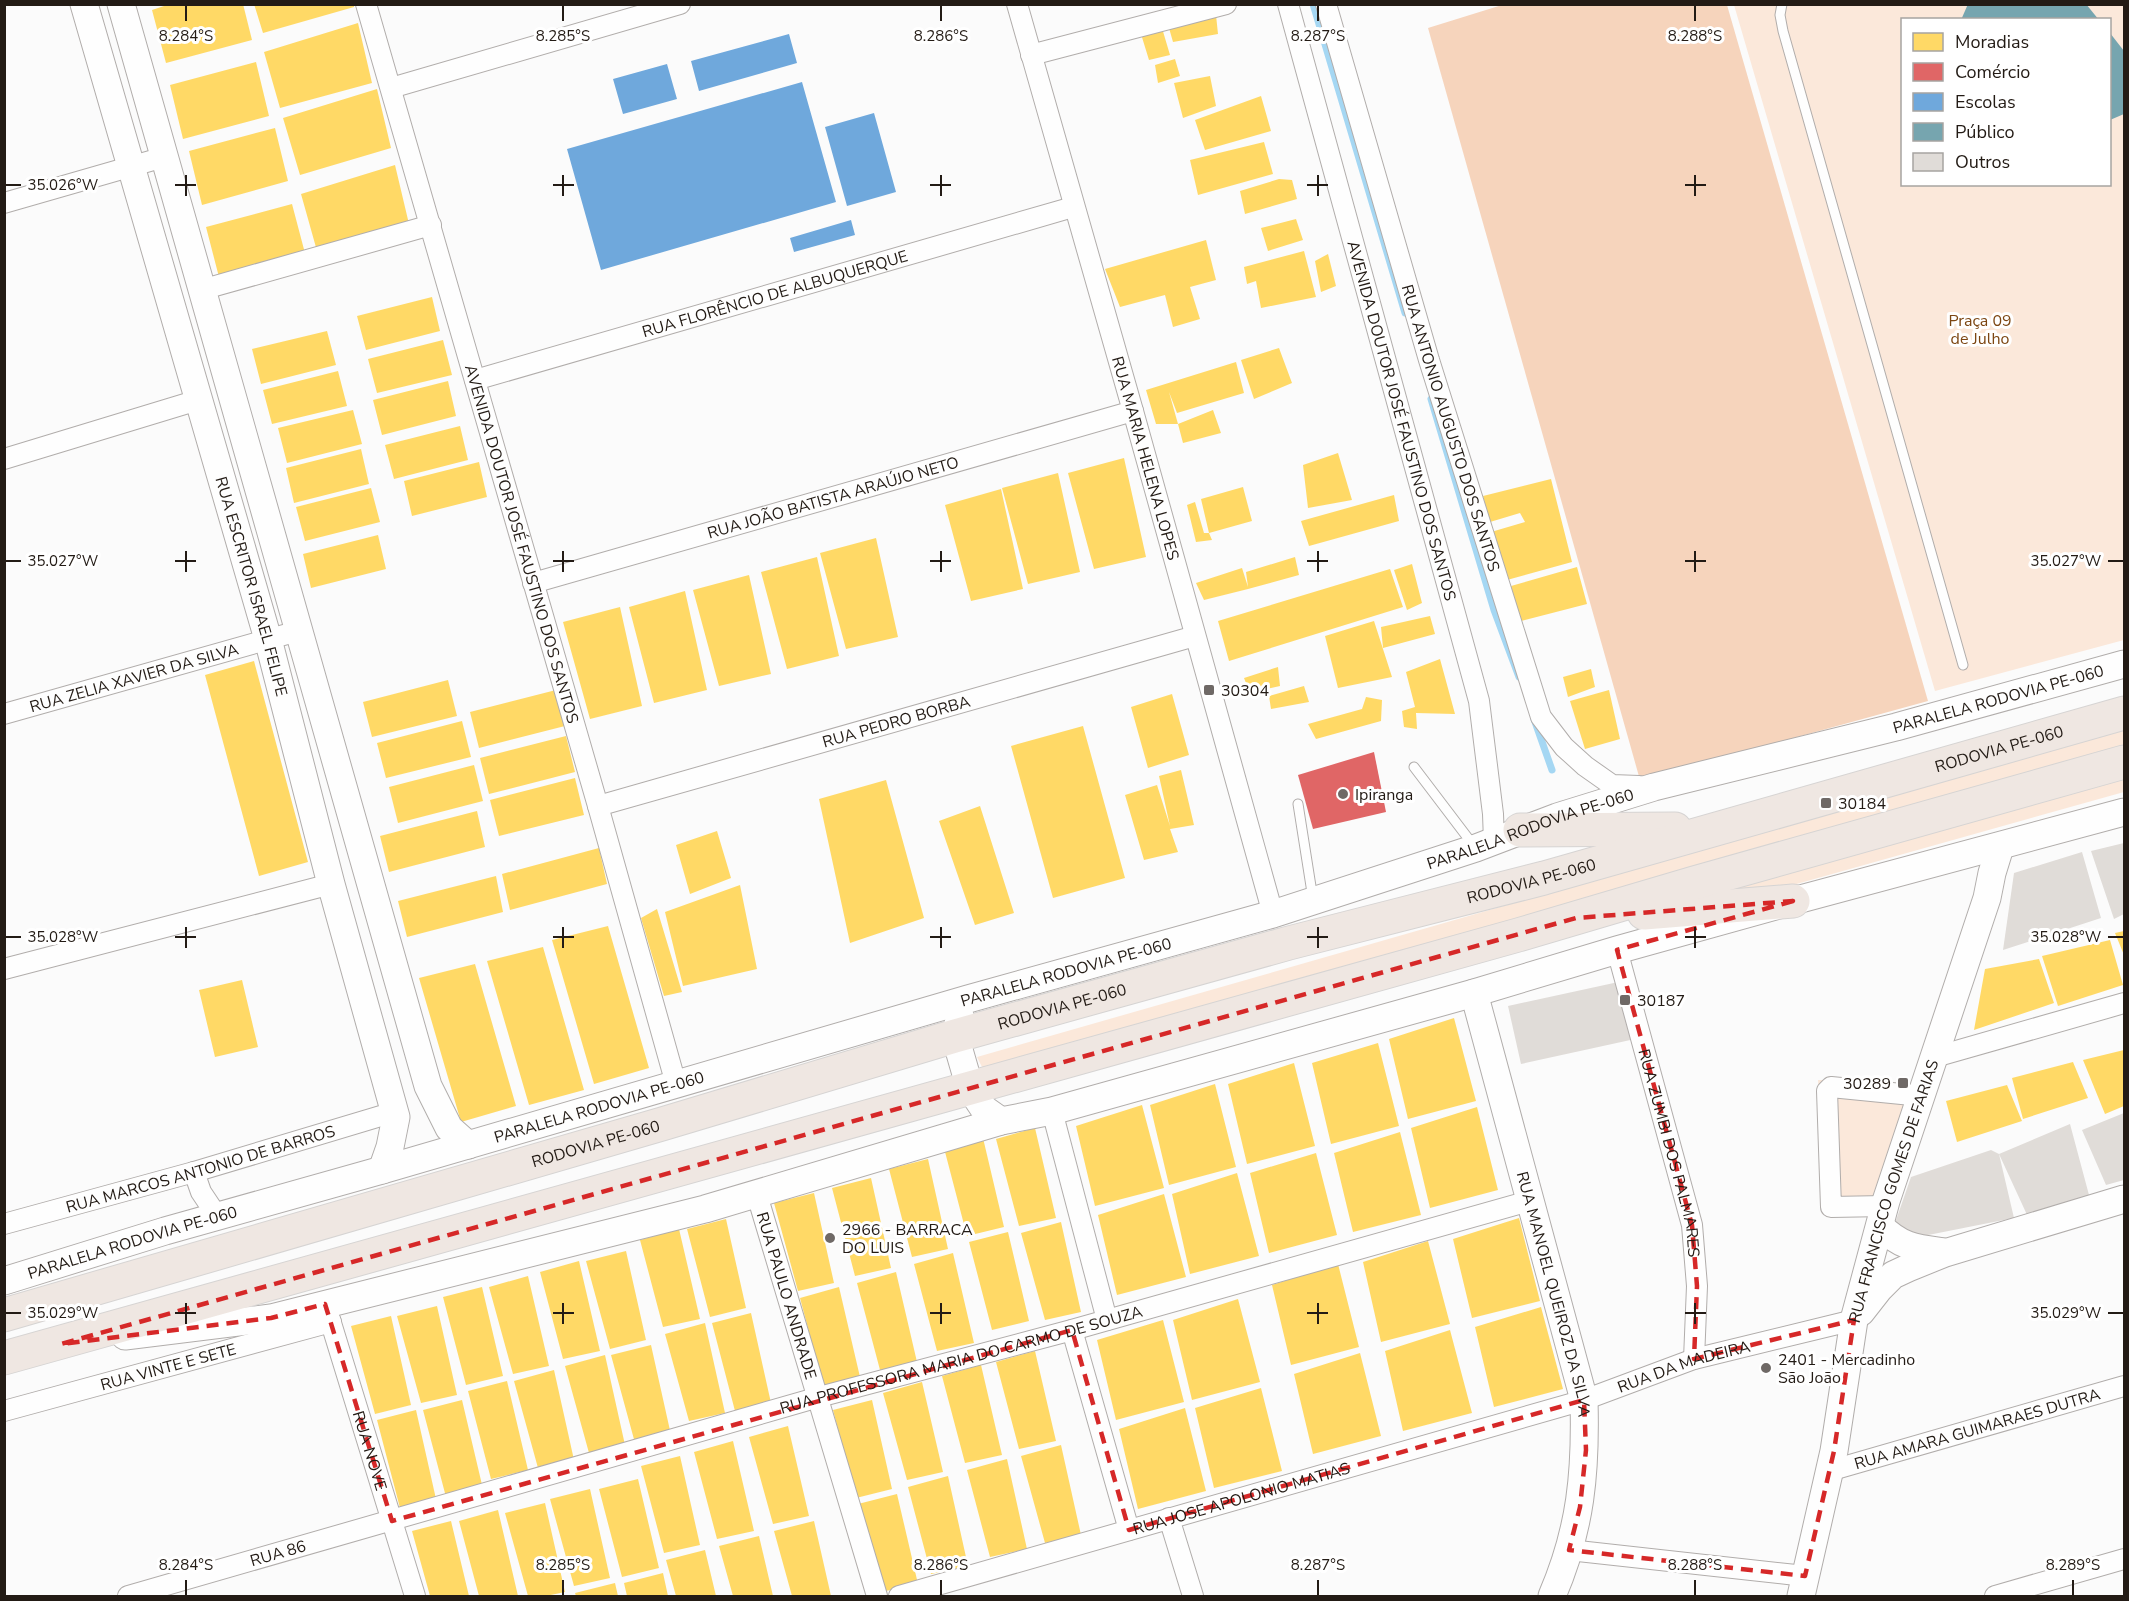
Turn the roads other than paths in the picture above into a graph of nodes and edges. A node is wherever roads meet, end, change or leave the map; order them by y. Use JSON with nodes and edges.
{"nodes":[{"id":1,"x":84,"y":4,"type":"edge"},
{"id":2,"x":121,"y":4,"type":"edge"},
{"id":3,"x":366,"y":4,"type":"edge"},
{"id":4,"x":680,"y":4,"type":"edge"},
{"id":5,"x":1017,"y":4,"type":"edge"},
{"id":6,"x":1226,"y":4,"type":"edge"},
{"id":7,"x":1288,"y":4,"type":"edge"},
{"id":8,"x":1326,"y":4,"type":"edge"},
{"id":9,"x":1782,"y":4,"type":"edge"},
{"id":10,"x":1031,"y":55,"type":"junction"},
{"id":11,"x":391,"y":88,"type":"junction"},
{"id":12,"x":164,"y":157,"type":"junction"},
{"id":13,"x":130,"y":166,"type":"junction"},
{"id":14,"x":4,"y":203,"type":"edge"},
{"id":15,"x":1073,"y":207,"type":"junction"},
{"id":16,"x":431,"y":225,"type":"junction"},
{"id":17,"x":201,"y":290,"type":"junction"},
{"id":18,"x":475,"y":380,"type":"junction"},
{"id":19,"x":198,"y":400,"type":"junction"},
{"id":20,"x":1133,"y":411,"type":"junction"},
{"id":21,"x":4,"y":459,"type":"edge"},
{"id":22,"x":532,"y":583,"type":"junction"},
{"id":23,"x":298,"y":631,"type":"junction"},
{"id":24,"x":1195,"y":636,"type":"junction"},
{"id":25,"x":268,"y":639,"type":"junction"},
{"id":26,"x":1963,"y":664,"type":"dead end"},
{"id":27,"x":2124,"y":664,"type":"edge"},
{"id":28,"x":2124,"y":713,"type":"edge"},
{"id":29,"x":4,"y":714,"type":"edge"},
{"id":30,"x":2124,"y":762,"type":"edge"},
{"id":31,"x":1414,"y":767,"type":"dead end"},
{"id":32,"x":1654,"y":787,"type":"junction"},
{"id":33,"x":1298,"y":804,"type":"dead end"},
{"id":34,"x":598,"y":806,"type":"junction"},
{"id":35,"x":2124,"y":812,"type":"edge"},
{"id":36,"x":1712,"y":829,"type":"junction"},
{"id":37,"x":1496,"y":840,"type":"junction"},
{"id":38,"x":2000,"y":847,"type":"junction"},
{"id":39,"x":331,"y":885,"type":"junction"},
{"id":40,"x":1313,"y":901,"type":"junction"},
{"id":41,"x":1793,"y":901,"type":"junction"},
{"id":42,"x":1273,"y":914,"type":"junction"},
{"id":43,"x":1576,"y":918,"type":"junction"},
{"id":44,"x":1617,"y":950,"type":"junction"},
{"id":45,"x":4,"y":969,"type":"edge"},
{"id":46,"x":1474,"y":993,"type":"junction"},
{"id":47,"x":968,"y":999,"type":"junction"},
{"id":48,"x":2124,"y":1003,"type":"edge"},
{"id":49,"x":955,"y":1036,"type":"junction"},
{"id":50,"x":1935,"y":1058,"type":"junction"},
{"id":51,"x":676,"y":1084,"type":"junction"},
{"id":52,"x":970,"y":1088,"type":"junction"},
{"id":53,"x":1922,"y":1096,"type":"junction"},
{"id":54,"x":1052,"y":1111,"type":"junction"},
{"id":55,"x":394,"y":1112,"type":"junction"},
{"id":56,"x":1000,"y":1121,"type":"junction"},
{"id":57,"x":468,"y":1145,"type":"junction"},
{"id":58,"x":382,"y":1170,"type":"junction"},
{"id":59,"x":194,"y":1172,"type":"junction"},
{"id":60,"x":757,"y":1195,"type":"junction"},
{"id":61,"x":2124,"y":1199,"type":"edge"},
{"id":62,"x":1529,"y":1201,"type":"junction"},
{"id":63,"x":217,"y":1216,"type":"junction"},
{"id":64,"x":1882,"y":1216,"type":"junction"},
{"id":65,"x":4,"y":1224,"type":"edge"},
{"id":66,"x":1945,"y":1253,"type":"junction"},
{"id":67,"x":4,"y":1281,"type":"edge"},
{"id":68,"x":328,"y":1313,"type":"junction"},
{"id":69,"x":4,"y":1315,"type":"edge"},
{"id":70,"x":1107,"y":1320,"type":"junction"},
{"id":71,"x":1854,"y":1320,"type":"junction"},
{"id":72,"x":1072,"y":1330,"type":"junction"},
{"id":73,"x":61,"y":1344,"type":"junction"},
{"id":74,"x":4,"y":1358,"type":"edge"},
{"id":75,"x":1694,"y":1359,"type":"junction"},
{"id":76,"x":2124,"y":1386,"type":"edge"},
{"id":77,"x":819,"y":1397,"type":"junction"},
{"id":78,"x":1584,"y":1400,"type":"junction"},
{"id":79,"x":4,"y":1411,"type":"edge"},
{"id":80,"x":1829,"y":1471,"type":"junction"},
{"id":81,"x":1169,"y":1518,"type":"junction"},
{"id":82,"x":392,"y":1521,"type":"junction"},
{"id":83,"x":1129,"y":1530,"type":"junction"},
{"id":84,"x":1569,"y":1550,"type":"junction"},
{"id":85,"x":2124,"y":1559,"type":"edge"},
{"id":86,"x":1803,"y":1586,"type":"edge"},
{"id":87,"x":128,"y":1596,"type":"edge"},
{"id":88,"x":415,"y":1596,"type":"edge"},
{"id":89,"x":877,"y":1596,"type":"edge"},
{"id":90,"x":899,"y":1596,"type":"edge"},
{"id":91,"x":1193,"y":1596,"type":"edge"},
{"id":92,"x":1552,"y":1596,"type":"edge"},
{"id":93,"x":1995,"y":1596,"type":"edge"}],
"edges":[{"from":1,"to":13,"type":"main road","name":"RUA ESCRITOR ISRAEL FELIPE"},
{"from":2,"to":12,"type":"main road","name":"RUA ESCRITOR ISRAEL FELIPE"},
{"from":3,"to":11,"type":"street","name":"AVENIDA DOUTOR JOSÉ FAUSTINO DOS SANTOS"},
{"from":4,"to":11,"type":"street"},
{"from":5,"to":10,"type":"street","name":"RUA MARIA HELENA LOPES"},
{"from":6,"to":10,"type":"street"},
{"from":7,"to":37,"type":"street","name":"AVENIDA DOUTOR JOSÉ FAUSTINO DOS SANTOS"},
{"from":8,"to":32,"type":"street","name":"RUA ANTONIO AUGUSTO DOS SANTOS"},
{"from":9,"to":26,"type":"lane"},
{"from":10,"to":15,"type":"street","name":"RUA MARIA HELENA LOPES"},
{"from":11,"to":16,"type":"street","name":"AVENIDA DOUTOR JOSÉ FAUSTINO DOS SANTOS"},
{"from":12,"to":13,"type":"street"},
{"from":12,"to":17,"type":"main road","name":"RUA ESCRITOR ISRAEL FELIPE"},
{"from":13,"to":14,"type":"street"},
{"from":13,"to":19,"type":"main road","name":"RUA ESCRITOR ISRAEL FELIPE"},
{"from":15,"to":18,"type":"street","name":"RUA FLORÊNCIO DE ALBUQUERQUE"},
{"from":15,"to":20,"type":"street","name":"RUA MARIA HELENA LOPES"},
{"from":16,"to":17,"type":"street"},
{"from":16,"to":18,"type":"street","name":"AVENIDA DOUTOR JOSÉ FAUSTINO DOS SANTOS"},
{"from":17,"to":23,"type":"main road","name":"RUA ESCRITOR ISRAEL FELIPE"},
{"from":18,"to":22,"type":"street","name":"AVENIDA DOUTOR JOSÉ FAUSTINO DOS SANTOS"},
{"from":19,"to":21,"type":"street"},
{"from":19,"to":25,"type":"main road","name":"RUA ESCRITOR ISRAEL FELIPE"},
{"from":20,"to":22,"type":"street","name":"RUA JOÃO BATISTA ARAÚJO NETO"},
{"from":20,"to":24,"type":"street","name":"RUA MARIA HELENA LOPES"},
{"from":22,"to":34,"type":"street","name":"AVENIDA DOUTOR JOSÉ FAUSTINO DOS SANTOS"},
{"from":23,"to":25,"type":"street","name":"RUA ZELIA XAVIER DA SILVA"},
{"from":23,"to":57,"type":"main road","name":"RUA ESCRITOR ISRAEL FELIPE"},
{"from":24,"to":34,"type":"street","name":"RUA PEDRO BORBA"},
{"from":24,"to":42,"type":"street","name":"RUA MARIA HELENA LOPES"},
{"from":25,"to":29,"type":"street","name":"RUA ZELIA XAVIER DA SILVA"},
{"from":25,"to":39,"type":"main road","name":"RUA ESCRITOR ISRAEL FELIPE"},
{"from":27,"to":32,"type":"main road","name":"PARALELA RODOVIA PE-060"},
{"from":28,"to":36,"type":"highway","name":"RODOVIA PE-060"},
{"from":30,"to":43,"type":"highway"},
{"from":31,"to":37,"type":"lane"},
{"from":32,"to":37,"type":"main road","name":"PARALELA RODOVIA PE-060"},
{"from":33,"to":40,"type":"lane"},
{"from":34,"to":51,"type":"street","name":"AVENIDA DOUTOR JOSÉ FAUSTINO DOS SANTOS"},
{"from":35,"to":38,"type":"main road"},
{"from":36,"to":37,"type":"highway"},
{"from":36,"to":49,"type":"highway","name":"RODOVIA PE-060"},
{"from":37,"to":40,"type":"main road","name":"PARALELA RODOVIA PE-060"},
{"from":38,"to":41,"type":"main road"},
{"from":38,"to":50,"type":"main road","name":"RUA FRANCISCO GOMES DE FARIAS"},
{"from":39,"to":45,"type":"street"},
{"from":39,"to":55,"type":"main road","name":"RUA ESCRITOR ISRAEL FELIPE"},
{"from":40,"to":42,"type":"main road","name":"PARALELA RODOVIA PE-060"},
{"from":41,"to":43,"type":"highway"},
{"from":41,"to":44,"type":"main road"},
{"from":42,"to":47,"type":"main road","name":"PARALELA RODOVIA PE-060"},
{"from":43,"to":52,"type":"highway"},
{"from":44,"to":46,"type":"main road"},
{"from":44,"to":75,"type":"street","name":"RUA ZUMBI DOS PALMARES"},
{"from":46,"to":54,"type":"main road"},
{"from":46,"to":62,"type":"main road","name":"RUA MANOEL QUEIROZ DA SILVA"},
{"from":47,"to":49,"type":"main road"},
{"from":47,"to":51,"type":"main road","name":"PARALELA RODOVIA PE-060"},
{"from":48,"to":50,"type":"street"},
{"from":49,"to":52,"type":"main road"},
{"from":49,"to":69,"type":"highway","name":"RODOVIA PE-060"},
{"from":50,"to":53,"type":"main road","name":"RUA FRANCISCO GOMES DE FARIAS"},
{"from":51,"to":57,"type":"main road","name":"PARALELA RODOVIA PE-060"},
{"from":52,"to":56,"type":"main road"},
{"from":52,"to":73,"type":"highway"},
{"from":53,"to":64,"type":"main road","name":"RUA FRANCISCO GOMES DE FARIAS"},
{"from":53,"to":64,"type":"street"},
{"from":54,"to":56,"type":"main road"},
{"from":54,"to":70,"type":"street"},
{"from":55,"to":58,"type":"main road","name":"RUA ESCRITOR ISRAEL FELIPE"},
{"from":55,"to":59,"type":"street","name":"RUA MARCOS ANTONIO DE BARROS"},
{"from":56,"to":60,"type":"main road"},
{"from":57,"to":58,"type":"main road","name":"PARALELA RODOVIA PE-060"},
{"from":58,"to":63,"type":"main road","name":"PARALELA RODOVIA PE-060"},
{"from":59,"to":63,"type":"street"},
{"from":59,"to":65,"type":"street","name":"RUA MARCOS ANTONIO DE BARROS"},
{"from":60,"to":68,"type":"main road"},
{"from":60,"to":77,"type":"street","name":"RUA PAULO ANDRADE"},
{"from":61,"to":66,"type":"main road"},
{"from":62,"to":70,"type":"street","name":"RUA PROFESSORA MARIA DO CARMO DE SOUZA"},
{"from":62,"to":78,"type":"main road","name":"RUA MANOEL QUEIROZ DA SILVA"},
{"from":63,"to":67,"type":"main road","name":"PARALELA RODOVIA PE-060"},
{"from":64,"to":66,"type":"main road"},
{"from":64,"to":71,"type":"main road","name":"RUA FRANCISCO GOMES DE FARIAS"},
{"from":66,"to":71,"type":"main road"},
{"from":68,"to":73,"type":"main road"},
{"from":68,"to":79,"type":"street","name":"RUA VINTE E SETE"},
{"from":68,"to":82,"type":"street","name":"RUA NOVE"},
{"from":70,"to":72,"type":"street","name":"RUA PROFESSORA MARIA DO CARMO DE SOUZA"},
{"from":71,"to":75,"type":"street","name":"RUA DA MADEIRA"},
{"from":71,"to":80,"type":"main road","name":"RUA FRANCISCO GOMES DE FARIAS"},
{"from":72,"to":77,"type":"street","name":"RUA PROFESSORA MARIA DO CARMO DE SOUZA"},
{"from":72,"to":83,"type":"street"},
{"from":73,"to":74,"type":"highway"},
{"from":75,"to":78,"type":"street","name":"RUA DA MADEIRA"},
{"from":76,"to":80,"type":"street","name":"RUA AMARA GUIMARAES DUTRA"},
{"from":77,"to":82,"type":"street","name":"RUA PROFESSORA MARIA DO CARMO DE SOUZA"},
{"from":77,"to":89,"type":"street","name":"RUA PAULO ANDRADE"},
{"from":78,"to":81,"type":"street","name":"RUA JOSE APOLONIO MATIAS"},
{"from":78,"to":84,"type":"main road","name":"RUA MANOEL QUEIROZ DA SILVA"},
{"from":80,"to":86,"type":"main road","name":"RUA FRANCISCO GOMES DE FARIAS"},
{"from":81,"to":83,"type":"street","name":"RUA JOSE APOLONIO MATIAS"},
{"from":81,"to":91,"type":"street"},
{"from":82,"to":87,"type":"street","name":"RUA 86"},
{"from":82,"to":88,"type":"street","name":"RUA NOVE"},
{"from":83,"to":90,"type":"street","name":"RUA JOSE APOLONIO MATIAS"},
{"from":84,"to":86,"type":"street"},
{"from":84,"to":92,"type":"main road","name":"RUA MANOEL QUEIROZ DA SILVA"},
{"from":85,"to":93,"type":"street"}]}
